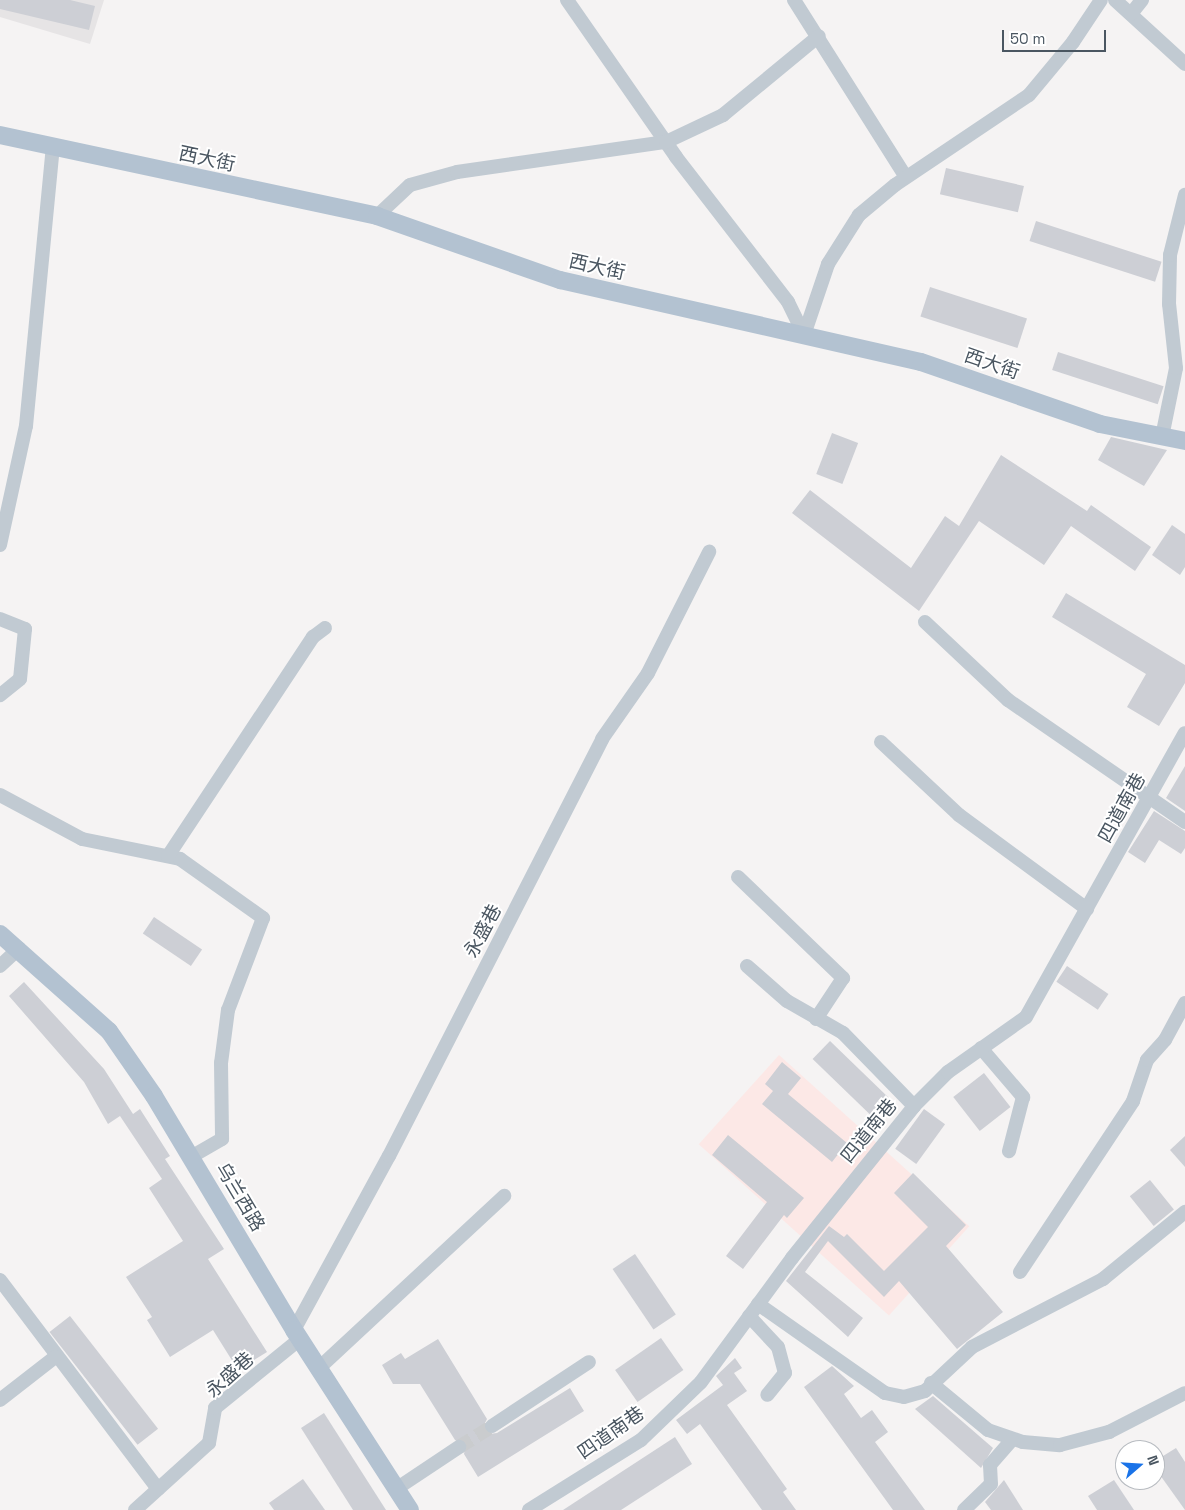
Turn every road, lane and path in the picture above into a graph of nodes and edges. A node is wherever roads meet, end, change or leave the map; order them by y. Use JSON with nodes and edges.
{"nodes":[{"id":1,"x":567,"y":0,"type":"edge"},
{"id":2,"x":794,"y":0,"type":"edge"},
{"id":3,"x":1101,"y":0,"type":"edge"},
{"id":4,"x":1114,"y":0,"type":"edge"},
{"id":5,"x":1142,"y":0,"type":"edge"},
{"id":6,"x":1131,"y":14,"type":"junction"},
{"id":7,"x":819,"y":36,"type":"junction"},
{"id":8,"x":1185,"y":64,"type":"edge"},
{"id":9,"x":0,"y":135,"type":"edge"},
{"id":10,"x":666,"y":142,"type":"junction"},
{"id":11,"x":53,"y":148,"type":"junction"},
{"id":12,"x":906,"y":177,"type":"junction"},
{"id":13,"x":1185,"y":195,"type":"edge"},
{"id":14,"x":377,"y":216,"type":"junction"},
{"id":15,"x":804,"y":335,"type":"junction"},
{"id":16,"x":1162,"y":437,"type":"junction"},
{"id":17,"x":1185,"y":441,"type":"edge"},
{"id":18,"x":0,"y":544,"type":"edge"},
{"id":19,"x":709,"y":552,"type":"dead end"},
{"id":20,"x":0,"y":619,"type":"edge"},
{"id":21,"x":925,"y":622,"type":"dead end"},
{"id":22,"x":325,"y":628,"type":"dead end"},
{"id":23,"x":0,"y":695,"type":"edge"},
{"id":24,"x":1184,"y":736,"type":"edge"},
{"id":25,"x":881,"y":742,"type":"dead end"},
{"id":26,"x":0,"y":796,"type":"edge"},
{"id":27,"x":1150,"y":797,"type":"junction"},
{"id":28,"x":1185,"y":822,"type":"edge"},
{"id":29,"x":168,"y":856,"type":"junction"},
{"id":30,"x":738,"y":877,"type":"dead end"},
{"id":31,"x":1086,"y":910,"type":"junction"},
{"id":32,"x":0,"y":934,"type":"edge"},
{"id":33,"x":19,"y":948,"type":"junction"},
{"id":34,"x":0,"y":966,"type":"edge"},
{"id":35,"x":747,"y":966,"type":"dead end"},
{"id":36,"x":1185,"y":1003,"type":"edge"},
{"id":37,"x":816,"y":1019,"type":"junction"},
{"id":38,"x":981,"y":1048,"type":"junction"},
{"id":39,"x":914,"y":1106,"type":"junction"},
{"id":40,"x":1009,"y":1151,"type":"dead end"},
{"id":41,"x":191,"y":1157,"type":"junction"},
{"id":42,"x":504,"y":1196,"type":"dead end"},
{"id":43,"x":1185,"y":1212,"type":"edge"},
{"id":44,"x":1020,"y":1272,"type":"dead end"},
{"id":45,"x":0,"y":1280,"type":"edge"},
{"id":46,"x":758,"y":1304,"type":"junction"},
{"id":47,"x":749,"y":1316,"type":"junction"},
{"id":48,"x":297,"y":1335,"type":"junction"},
{"id":49,"x":55,"y":1357,"type":"junction"},
{"id":50,"x":589,"y":1362,"type":"dead end"},
{"id":51,"x":319,"y":1368,"type":"junction"},
{"id":52,"x":931,"y":1383,"type":"junction"},
{"id":53,"x":1185,"y":1393,"type":"edge"},
{"id":54,"x":766,"y":1395,"type":"dead end"},
{"id":55,"x":0,"y":1400,"type":"edge"},
{"id":56,"x":492,"y":1426,"type":"tunnel mouth"},
{"id":57,"x":1012,"y":1440,"type":"junction"},
{"id":58,"x":459,"y":1447,"type":"tunnel mouth"},
{"id":59,"x":158,"y":1489,"type":"junction"},
{"id":60,"x":396,"y":1489,"type":"junction"},
{"id":61,"x":135,"y":1510,"type":"edge"},
{"id":62,"x":410,"y":1510,"type":"edge"},
{"id":63,"x":529,"y":1510,"type":"edge"},
{"id":64,"x":964,"y":1510,"type":"edge"}],
"edges":[{"from":1,"to":10,"type":"street"},
{"from":2,"to":7,"type":"street"},
{"from":3,"to":12,"type":"street"},
{"from":4,"to":6,"type":"street"},
{"from":5,"to":6,"type":"street"},
{"from":6,"to":8,"type":"street"},
{"from":7,"to":10,"type":"street"},
{"from":7,"to":12,"type":"street"},
{"from":9,"to":11,"type":"main road","name":"西大街"},
{"from":10,"to":14,"type":"street"},
{"from":10,"to":15,"type":"street"},
{"from":11,"to":14,"type":"main road","name":"西大街"},
{"from":11,"to":18,"type":"street"},
{"from":12,"to":15,"type":"street"},
{"from":13,"to":16,"type":"street"},
{"from":14,"to":15,"type":"main road","name":"西大街"},
{"from":15,"to":16,"type":"main road","name":"西大街"},
{"from":16,"to":17,"type":"main road","name":"西大街"},
{"from":19,"to":48,"type":"street","name":"永盛巷"},
{"from":20,"to":23,"type":"street"},
{"from":21,"to":27,"type":"street"},
{"from":22,"to":29,"type":"street"},
{"from":24,"to":27,"type":"street","name":"四道南巷"},
{"from":25,"to":31,"type":"street"},
{"from":26,"to":29,"type":"street"},
{"from":27,"to":28,"type":"street"},
{"from":27,"to":31,"type":"street","name":"四道南巷"},
{"from":29,"to":41,"type":"street"},
{"from":30,"to":37,"type":"street"},
{"from":31,"to":38,"type":"street","name":"四道南巷"},
{"from":32,"to":33,"type":"main road","name":"乌兰西路"},
{"from":33,"to":34,"type":"street"},
{"from":33,"to":41,"type":"main road","name":"乌兰西路"},
{"from":35,"to":37,"type":"street"},
{"from":36,"to":44,"type":"street"},
{"from":37,"to":39,"type":"street"},
{"from":38,"to":39,"type":"street","name":"四道南巷"},
{"from":38,"to":40,"type":"street"},
{"from":39,"to":46,"type":"street","name":"四道南巷"},
{"from":41,"to":48,"type":"main road","name":"乌兰西路"},
{"from":42,"to":51,"type":"street"},
{"from":43,"to":52,"type":"street"},
{"from":45,"to":49,"type":"street"},
{"from":46,"to":47,"type":"street","name":"四道南巷"},
{"from":46,"to":52,"type":"street"},
{"from":47,"to":54,"type":"street"},
{"from":47,"to":63,"type":"street","name":"四道南巷"},
{"from":48,"to":51,"type":"main road","name":"乌兰西路"},
{"from":48,"to":59,"type":"street","name":"永盛巷"},
{"from":49,"to":55,"type":"street"},
{"from":49,"to":59,"type":"street"},
{"from":50,"to":56,"type":"street"},
{"from":51,"to":60,"type":"main road","name":"乌兰西路"},
{"from":52,"to":57,"type":"street"},
{"from":53,"to":57,"type":"street"},
{"from":57,"to":64,"type":"street"},
{"from":58,"to":60,"type":"street"},
{"from":59,"to":61,"type":"street","name":"永盛巷"},
{"from":60,"to":62,"type":"main road","name":"乌兰西路"}]}
